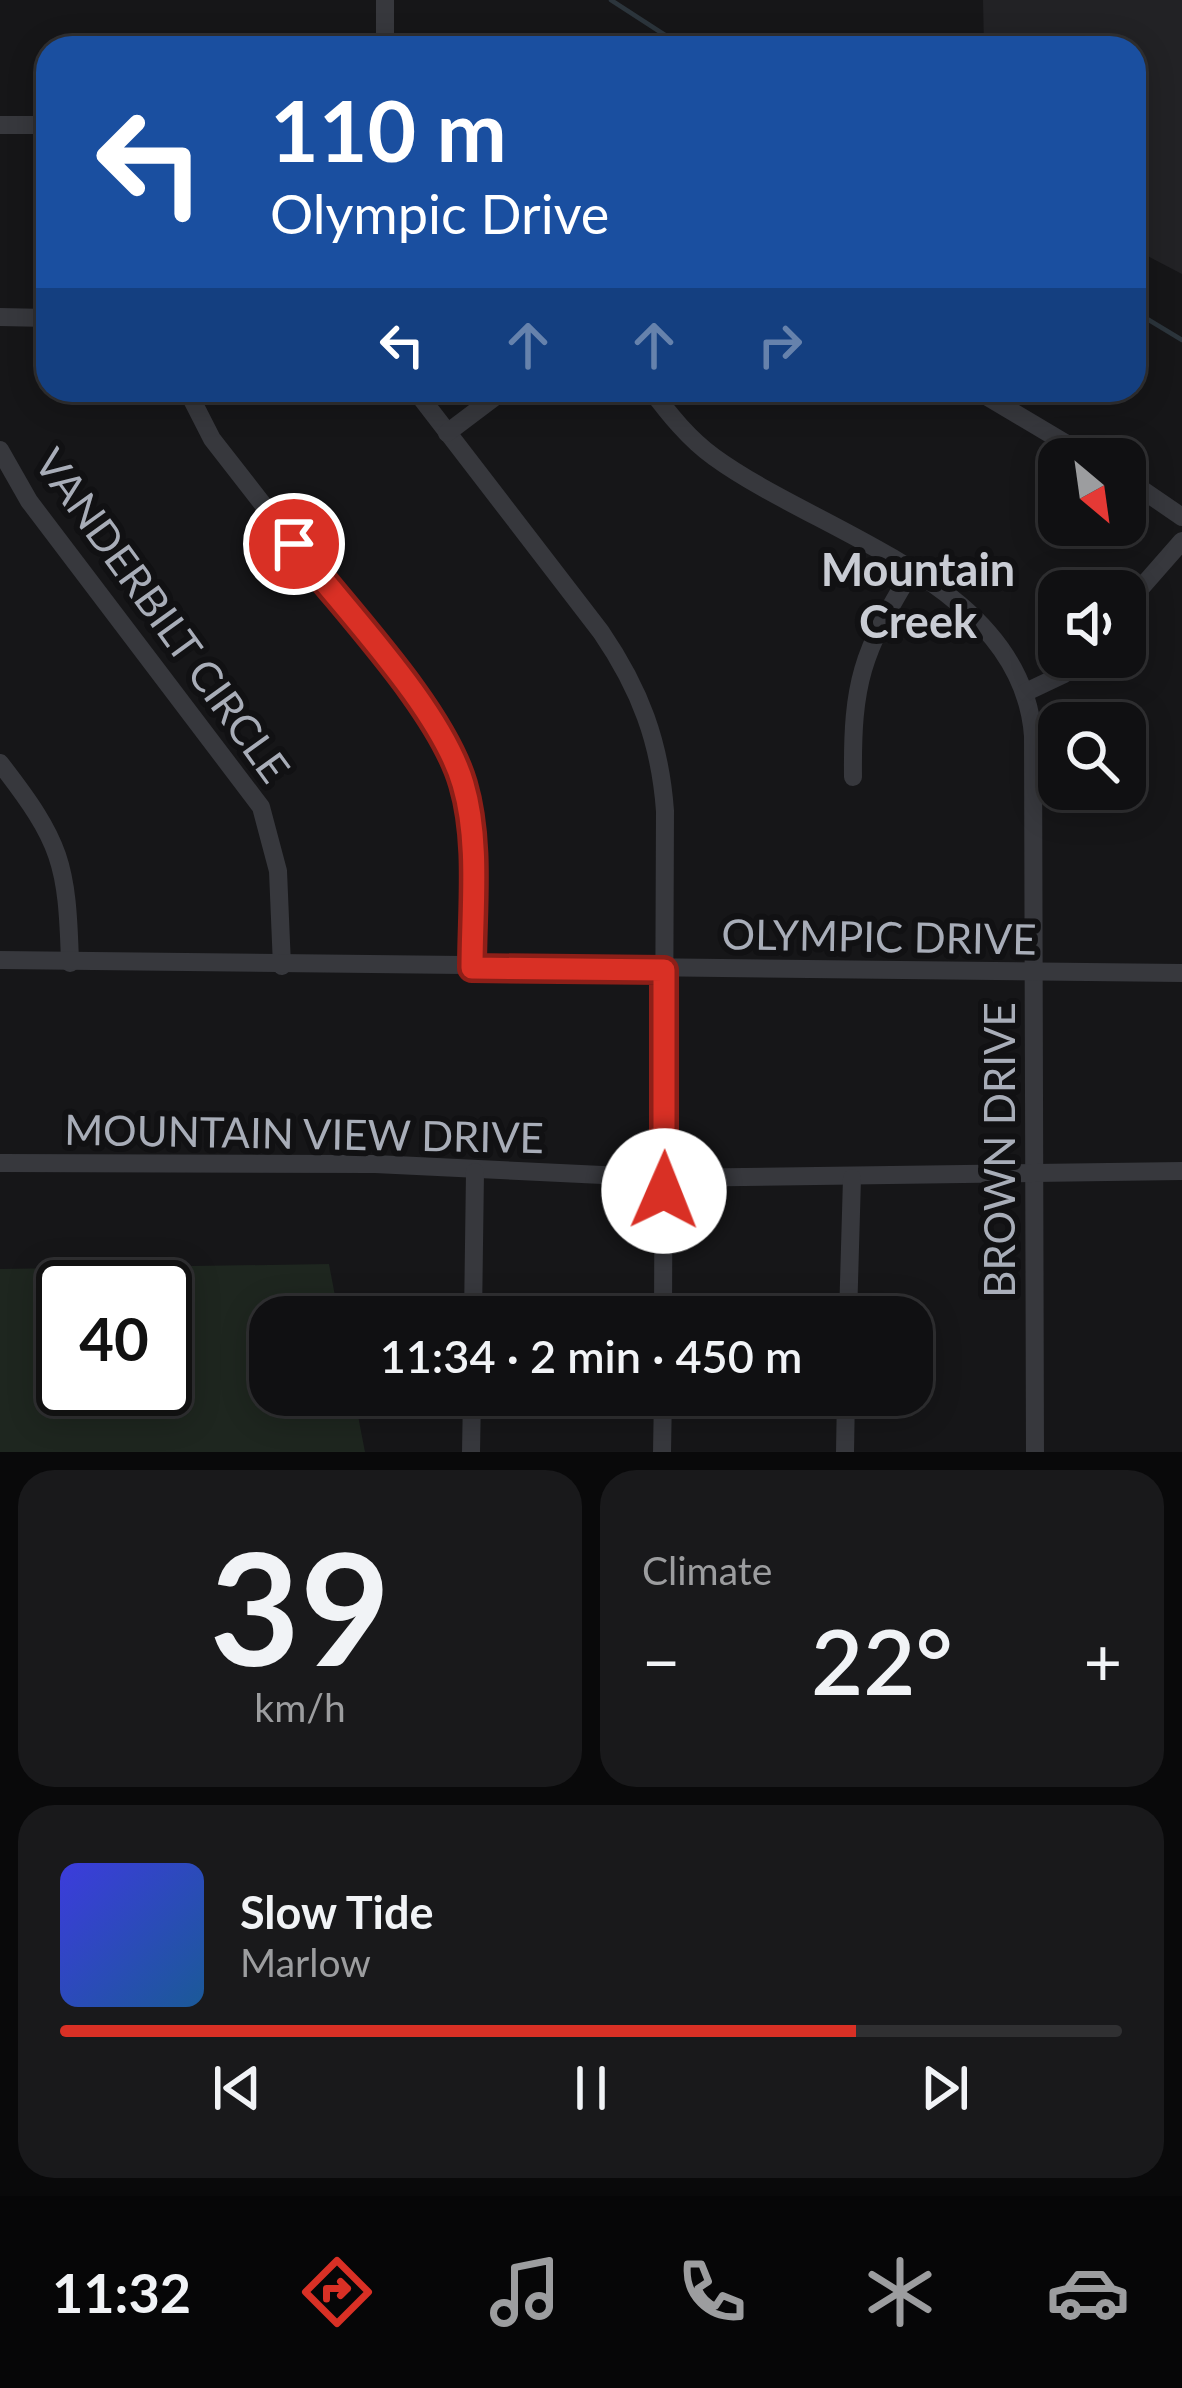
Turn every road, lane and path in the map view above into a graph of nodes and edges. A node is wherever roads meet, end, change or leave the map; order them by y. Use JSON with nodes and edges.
{"nodes":[{"id":1,"x":386,"y":0,"type":"edge"},
{"id":2,"x":385,"y":36,"type":"edge"},
{"id":3,"x":0,"y":124,"type":"edge"},
{"id":4,"x":36,"y":125,"type":"edge"},
{"id":5,"x":0,"y":317,"type":"edge"},
{"id":6,"x":36,"y":318,"type":"edge"},
{"id":7,"x":194,"y":402,"type":"edge"},
{"id":8,"x":424,"y":402,"type":"edge"},
{"id":9,"x":488,"y":402,"type":"edge"},
{"id":10,"x":662,"y":402,"type":"edge"},
{"id":11,"x":996,"y":402,"type":"edge"},
{"id":12,"x":447,"y":433,"type":"junction"},
{"id":13,"x":1057,"y":438,"type":"edge"},
{"id":14,"x":0,"y":450,"type":"edge"},
{"id":15,"x":1146,"y":492,"type":"edge"},
{"id":16,"x":1182,"y":517,"type":"edge"},
{"id":17,"x":1182,"y":542,"type":"edge"},
{"id":18,"x":911,"y":572,"type":"junction"},
{"id":19,"x":1146,"y":582,"type":"edge"},
{"id":20,"x":1056,"y":678,"type":"edge"},
{"id":21,"x":1026,"y":692,"type":"junction"},
{"id":22,"x":0,"y":763,"type":"edge"},
{"id":23,"x":853,"y":777,"type":"dead end"},
{"id":24,"x":0,"y":960,"type":"edge"},
{"id":25,"x":70,"y":963,"type":"junction"},
{"id":26,"x":283,"y":966,"type":"junction"},
{"id":27,"x":472,"y":968,"type":"junction"},
{"id":28,"x":664,"y":970,"type":"junction"},
{"id":29,"x":1182,"y":973,"type":"edge"},
{"id":30,"x":1034,"y":974,"type":"junction"},
{"id":31,"x":0,"y":1163,"type":"edge"},
{"id":32,"x":1036,"y":1170,"type":"junction"},
{"id":33,"x":1182,"y":1171,"type":"edge"},
{"id":34,"x":475,"y":1172,"type":"junction"},
{"id":35,"x":664,"y":1178,"type":"junction"},
{"id":36,"x":852,"y":1178,"type":"junction"},
{"id":37,"x":473,"y":1296,"type":"edge"},
{"id":38,"x":663,"y":1296,"type":"edge"},
{"id":39,"x":849,"y":1296,"type":"edge"},
{"id":40,"x":472,"y":1416,"type":"edge"},
{"id":41,"x":663,"y":1416,"type":"edge"},
{"id":42,"x":846,"y":1416,"type":"edge"},
{"id":43,"x":471,"y":1452,"type":"edge"},
{"id":44,"x":662,"y":1452,"type":"edge"},
{"id":45,"x":845,"y":1452,"type":"edge"},
{"id":46,"x":1035,"y":1452,"type":"edge"}],
"edges":[{"from":1,"to":2,"type":"street"},
{"from":3,"to":4,"type":"street"},
{"from":5,"to":6,"type":"street"},
{"from":7,"to":27,"type":"street"},
{"from":8,"to":12,"type":"street"},
{"from":9,"to":12,"type":"street"},
{"from":10,"to":18,"type":"street","name":"BROWN DRIVE"},
{"from":11,"to":13,"type":"street"},
{"from":12,"to":28,"type":"street"},
{"from":14,"to":26,"type":"street","name":"VANDERBILT CIRCLE"},
{"from":15,"to":16,"type":"street"},
{"from":17,"to":19,"type":"street"},
{"from":18,"to":21,"type":"street","name":"BROWN DRIVE"},
{"from":18,"to":23,"type":"street"},
{"from":20,"to":21,"type":"street"},
{"from":21,"to":30,"type":"street","name":"BROWN DRIVE"},
{"from":22,"to":25,"type":"street"},
{"from":24,"to":25,"type":"street","name":"OLYMPIC DRIVE"},
{"from":25,"to":26,"type":"street","name":"OLYMPIC DRIVE"},
{"from":26,"to":27,"type":"street","name":"OLYMPIC DRIVE"},
{"from":27,"to":28,"type":"street","name":"OLYMPIC DRIVE"},
{"from":28,"to":30,"type":"street","name":"OLYMPIC DRIVE"},
{"from":28,"to":35,"type":"street"},
{"from":29,"to":30,"type":"street","name":"OLYMPIC DRIVE"},
{"from":30,"to":32,"type":"street","name":"BROWN DRIVE"},
{"from":31,"to":34,"type":"street","name":"MOUNTAIN VIEW DRIVE"},
{"from":32,"to":33,"type":"street","name":"MOUNTAIN VIEW DRIVE"},
{"from":32,"to":36,"type":"street","name":"MOUNTAIN VIEW DRIVE"},
{"from":32,"to":46,"type":"street","name":"BROWN DRIVE"},
{"from":34,"to":35,"type":"street","name":"MOUNTAIN VIEW DRIVE"},
{"from":34,"to":37,"type":"street"},
{"from":35,"to":36,"type":"street","name":"MOUNTAIN VIEW DRIVE"},
{"from":35,"to":38,"type":"street"},
{"from":36,"to":39,"type":"street"},
{"from":40,"to":43,"type":"street"},
{"from":41,"to":44,"type":"street"},
{"from":42,"to":45,"type":"street"}]}
